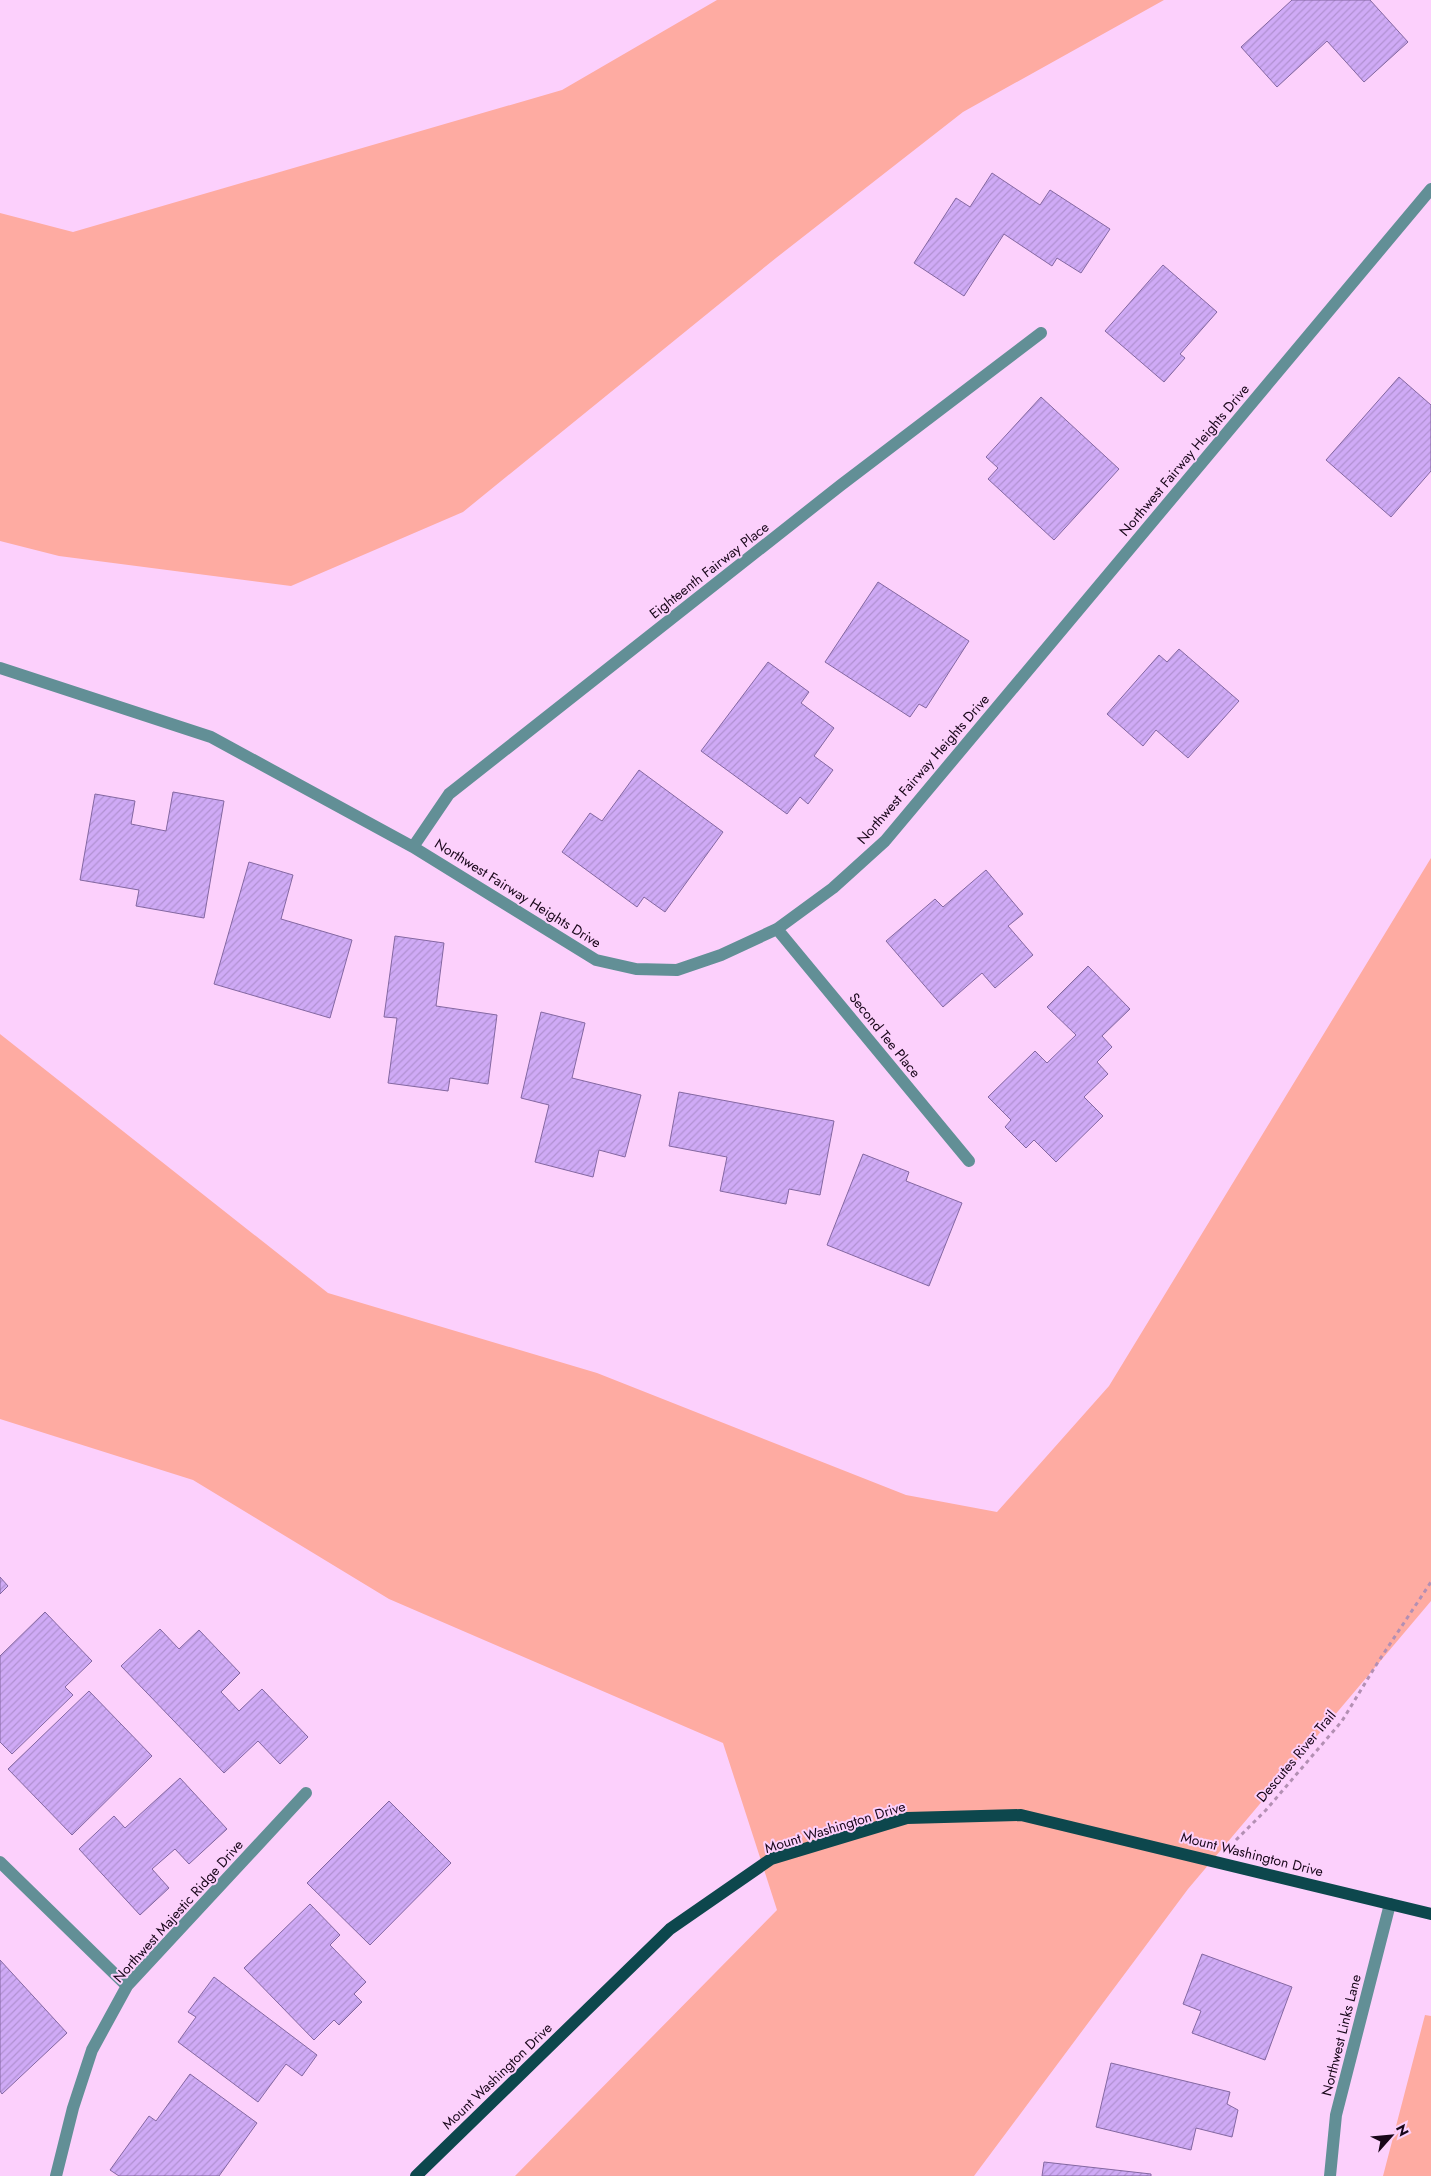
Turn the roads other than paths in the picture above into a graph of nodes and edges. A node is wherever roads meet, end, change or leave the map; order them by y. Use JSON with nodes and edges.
{"nodes":[{"id":1,"x":1431,"y":189,"type":"edge"},
{"id":2,"x":1041,"y":332,"type":"dead end"},
{"id":3,"x":0,"y":668,"type":"edge"},
{"id":4,"x":413,"y":847,"type":"junction"},
{"id":5,"x":777,"y":929,"type":"junction"},
{"id":6,"x":969,"y":1161,"type":"dead end"},
{"id":7,"x":306,"y":1794,"type":"dead end"},
{"id":8,"x":0,"y":1862,"type":"edge"},
{"id":9,"x":1390,"y":1904,"type":"junction"},
{"id":10,"x":1431,"y":1914,"type":"edge"},
{"id":11,"x":127,"y":1986,"type":"junction"},
{"id":12,"x":56,"y":2176,"type":"edge"},
{"id":13,"x":416,"y":2176,"type":"edge"},
{"id":14,"x":1330,"y":2176,"type":"edge"}],
"edges":[{"from":1,"to":5,"type":"street","name":"Northwest Fairway Heights Drive"},
{"from":2,"to":4,"type":"street","name":"Eighteenth Fairway Place"},
{"from":3,"to":4,"type":"street","name":"Northwest Fairway Heights Drive"},
{"from":4,"to":5,"type":"street","name":"Northwest Fairway Heights Drive"},
{"from":5,"to":6,"type":"street","name":"Second Tee Place"},
{"from":7,"to":11,"type":"street","name":"Northwest Majestic Ridge Drive"},
{"from":8,"to":11,"type":"street"},
{"from":9,"to":10,"type":"main road","name":"Mount Washington Drive"},
{"from":9,"to":13,"type":"main road","name":"Mount Washington Drive"},
{"from":9,"to":14,"type":"street","name":"Northwest Links Lane"},
{"from":11,"to":12,"type":"street","name":"Northwest Majestic Ridge Drive"}]}
